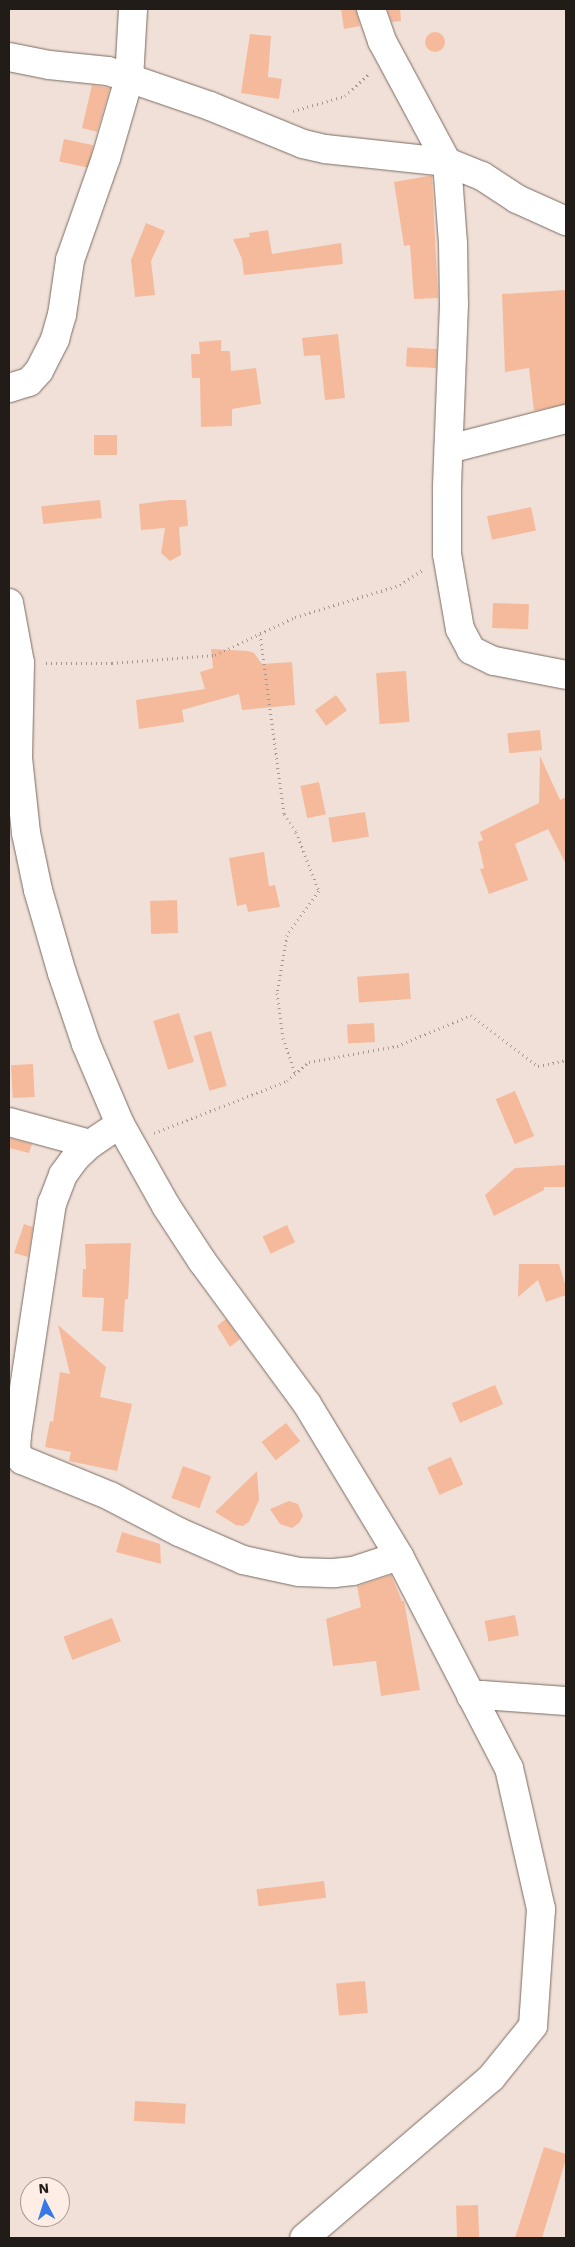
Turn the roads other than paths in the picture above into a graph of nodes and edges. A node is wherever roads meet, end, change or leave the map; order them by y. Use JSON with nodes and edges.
{"nodes":[{"id":1,"x":133,"y":9,"type":"edge"},
{"id":2,"x":371,"y":9,"type":"edge"},
{"id":3,"x":9,"y":57,"type":"edge"},
{"id":4,"x":129,"y":79,"type":"junction"},
{"id":5,"x":447,"y":162,"type":"junction"},
{"id":6,"x":566,"y":221,"type":"edge"},
{"id":7,"x":9,"y":388,"type":"edge"},
{"id":8,"x":566,"y":419,"type":"edge"},
{"id":9,"x":448,"y":449,"type":"junction"},
{"id":10,"x":9,"y":603,"type":"edge"},
{"id":11,"x":566,"y":675,"type":"edge"},
{"id":12,"x":9,"y":1122,"type":"edge"},
{"id":13,"x":125,"y":1133,"type":"junction"},
{"id":14,"x":90,"y":1144,"type":"junction"},
{"id":15,"x":399,"y":1556,"type":"junction"},
{"id":16,"x":471,"y":1696,"type":"junction"},
{"id":17,"x":566,"y":1701,"type":"edge"},
{"id":18,"x":304,"y":2238,"type":"edge"}],
"edges":[{"from":1,"to":4,"type":"street"},
{"from":2,"to":5,"type":"street"},
{"from":3,"to":4,"type":"street"},
{"from":4,"to":5,"type":"street"},
{"from":4,"to":7,"type":"street"},
{"from":5,"to":6,"type":"street"},
{"from":5,"to":9,"type":"street"},
{"from":8,"to":9,"type":"street"},
{"from":9,"to":11,"type":"street"},
{"from":10,"to":13,"type":"street"},
{"from":12,"to":14,"type":"street"},
{"from":13,"to":14,"type":"street"},
{"from":13,"to":15,"type":"street"},
{"from":14,"to":15,"type":"street"},
{"from":15,"to":16,"type":"street"},
{"from":16,"to":17,"type":"street"},
{"from":16,"to":18,"type":"street"}]}
